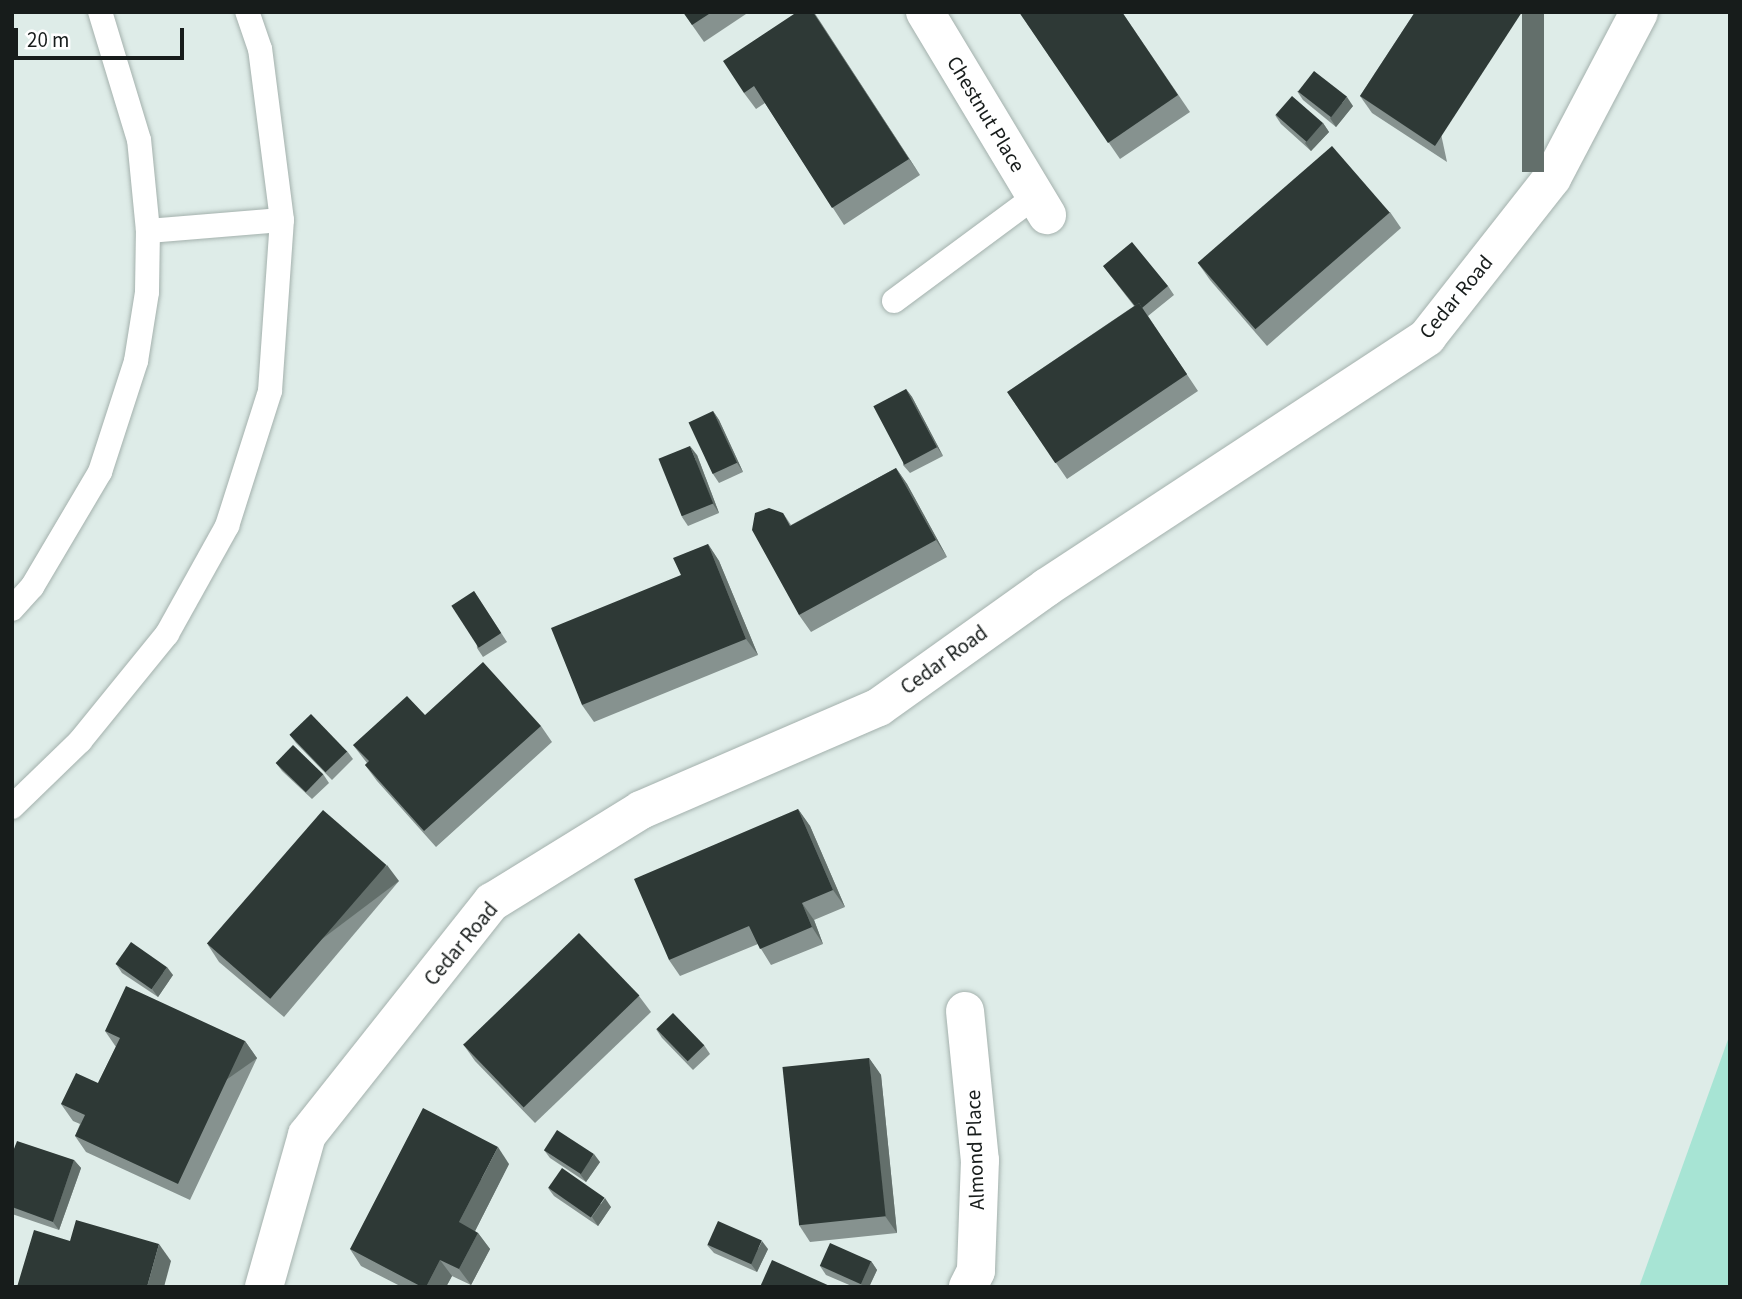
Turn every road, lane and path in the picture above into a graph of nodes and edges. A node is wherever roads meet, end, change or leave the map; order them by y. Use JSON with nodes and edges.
{"nodes":[{"id":1,"x":100,"y":12,"type":"edge"},
{"id":2,"x":247,"y":12,"type":"edge"},
{"id":3,"x":925,"y":12,"type":"edge"},
{"id":4,"x":1639,"y":12,"type":"edge"},
{"id":5,"x":1042,"y":206,"type":"joint"},
{"id":6,"x":282,"y":220,"type":"junction"},
{"id":7,"x":148,"y":232,"type":"junction"},
{"id":8,"x":894,"y":301,"type":"dead end"},
{"id":9,"x":12,"y":609,"type":"edge"},
{"id":10,"x":12,"y":807,"type":"edge"},
{"id":11,"x":965,"y":1011,"type":"dead end"},
{"id":12,"x":264,"y":1287,"type":"edge"},
{"id":13,"x":968,"y":1287,"type":"edge"}],
"edges":[{"from":1,"to":7,"type":"lane"},
{"from":2,"to":6,"type":"lane"},
{"from":3,"to":5,"type":"street","name":"Chestnut Place"},
{"from":4,"to":12,"type":"street","name":"Cedar Road"},
{"from":5,"to":8,"type":"lane"},
{"from":6,"to":7,"type":"lane"},
{"from":6,"to":10,"type":"lane"},
{"from":7,"to":9,"type":"lane"},
{"from":11,"to":13,"type":"street","name":"Almond Place"}]}
